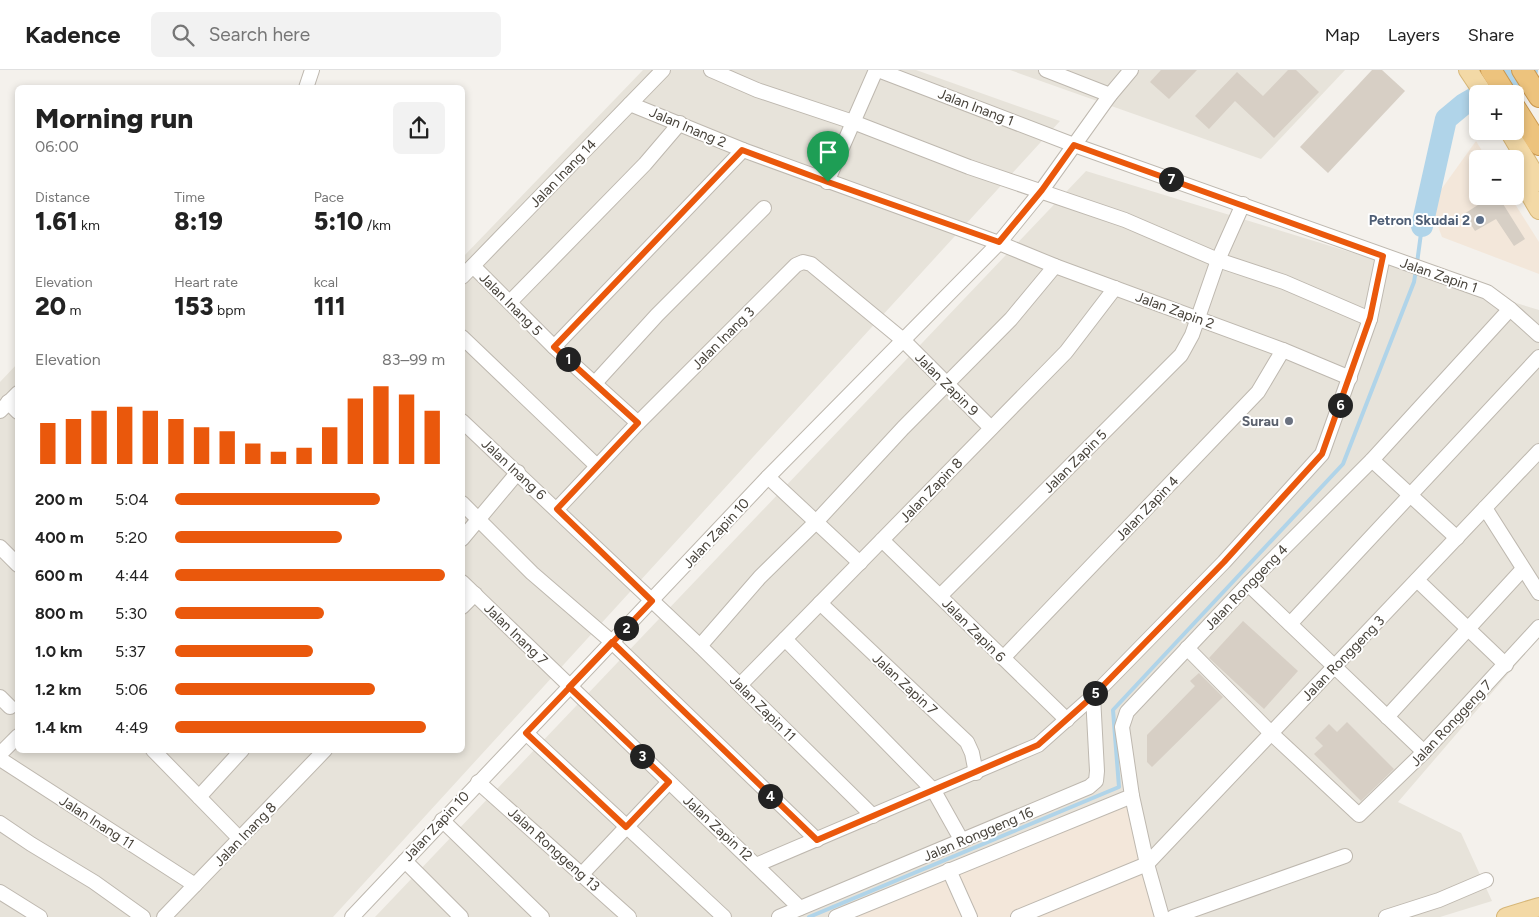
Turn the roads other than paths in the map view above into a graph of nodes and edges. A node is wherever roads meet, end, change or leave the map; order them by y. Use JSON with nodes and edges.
{"nodes":[{"id":1,"x":312,"y":70,"type":"edge"},
{"id":2,"x":663,"y":70,"type":"edge"},
{"id":3,"x":711,"y":70,"type":"edge"},
{"id":4,"x":877,"y":70,"type":"edge"},
{"id":5,"x":1046,"y":70,"type":"edge"},
{"id":6,"x":1131,"y":70,"type":"edge"},
{"id":7,"x":1468,"y":70,"type":"edge"},
{"id":8,"x":1491,"y":70,"type":"edge"},
{"id":9,"x":1522,"y":70,"type":"edge"},
{"id":10,"x":307,"y":85,"type":"edge"},
{"id":11,"x":1478,"y":85,"type":"edge"},
{"id":12,"x":1500,"y":85,"type":"edge"},
{"id":13,"x":1110,"y":95,"type":"junction"},
{"id":14,"x":1539,"y":97,"type":"edge"},
{"id":15,"x":630,"y":104,"type":"junction"},
{"id":16,"x":1524,"y":121,"type":"edge"},
{"id":17,"x":853,"y":122,"type":"junction"},
{"id":18,"x":680,"y":124,"type":"junction"},
{"id":19,"x":1514,"y":140,"type":"edge"},
{"id":20,"x":1074,"y":145,"type":"junction"},
{"id":21,"x":1539,"y":145,"type":"edge"},
{"id":22,"x":742,"y":150,"type":"junction"},
{"id":23,"x":828,"y":182,"type":"junction"},
{"id":24,"x":1539,"y":182,"type":"edge"},
{"id":25,"x":1524,"y":184,"type":"edge"},
{"id":26,"x":1042,"y":190,"type":"junction"},
{"id":27,"x":1243,"y":204,"type":"junction"},
{"id":28,"x":764,"y":208,"type":"dead end"},
{"id":29,"x":1539,"y":210,"type":"edge"},
{"id":30,"x":999,"y":242,"type":"junction"},
{"id":31,"x":1388,"y":258,"type":"junction"},
{"id":32,"x":1218,"y":260,"type":"junction"},
{"id":33,"x":473,"y":266,"type":"junction"},
{"id":34,"x":1055,"y":266,"type":"junction"},
{"id":35,"x":465,"y":274,"type":"edge"},
{"id":36,"x":1116,"y":288,"type":"junction"},
{"id":37,"x":510,"y":302,"type":"junction"},
{"id":38,"x":1510,"y":309,"type":"junction"},
{"id":39,"x":1198,"y":318,"type":"junction"},
{"id":40,"x":1370,"y":318,"type":"junction"},
{"id":41,"x":1539,"y":335,"type":"edge"},
{"id":42,"x":465,"y":340,"type":"edge"},
{"id":43,"x":903,"y":340,"type":"junction"},
{"id":44,"x":554,"y":347,"type":"junction"},
{"id":45,"x":1283,"y":350,"type":"junction"},
{"id":46,"x":1539,"y":357,"type":"edge"},
{"id":47,"x":1350,"y":378,"type":"junction"},
{"id":48,"x":595,"y":383,"type":"junction"},
{"id":49,"x":946,"y":384,"type":"junction"},
{"id":50,"x":465,"y":423,"type":"edge"},
{"id":51,"x":638,"y":423,"type":"junction"},
{"id":52,"x":991,"y":428,"type":"junction"},
{"id":53,"x":1538,"y":457,"type":"edge"},
{"id":54,"x":1372,"y":460,"type":"junction"},
{"id":55,"x":597,"y":466,"type":"junction"},
{"id":56,"x":518,"y":472,"type":"junction"},
{"id":57,"x":768,"y":477,"type":"junction"},
{"id":58,"x":1410,"y":495,"type":"junction"},
{"id":59,"x":465,"y":506,"type":"edge"},
{"id":60,"x":1485,"y":508,"type":"junction"},
{"id":61,"x":557,"y":509,"type":"junction"},
{"id":62,"x":479,"y":518,"type":"junction"},
{"id":63,"x":816,"y":522,"type":"junction"},
{"id":64,"x":465,"y":535,"type":"edge"},
{"id":65,"x":1457,"y":538,"type":"junction"},
{"id":66,"x":882,"y":540,"type":"junction"},
{"id":67,"x":0,"y":547,"type":"edge"},
{"id":68,"x":15,"y":562,"type":"edge"},
{"id":69,"x":860,"y":562,"type":"junction"},
{"id":70,"x":1523,"y":569,"type":"junction"},
{"id":71,"x":1417,"y":580,"type":"junction"},
{"id":72,"x":1248,"y":584,"type":"junction"},
{"id":73,"x":465,"y":585,"type":"edge"},
{"id":74,"x":1539,"y":593,"type":"edge"},
{"id":75,"x":475,"y":594,"type":"junction"},
{"id":76,"x":940,"y":596,"type":"junction"},
{"id":77,"x":652,"y":601,"type":"junction"},
{"id":78,"x":820,"y":603,"type":"junction"},
{"id":79,"x":465,"y":604,"type":"edge"},
{"id":80,"x":1290,"y":624,"type":"junction"},
{"id":81,"x":1539,"y":627,"type":"edge"},
{"id":82,"x":1468,"y":628,"type":"junction"},
{"id":83,"x":784,"y":639,"type":"junction"},
{"id":84,"x":612,"y":642,"type":"junction"},
{"id":85,"x":700,"y":646,"type":"junction"},
{"id":86,"x":1187,"y":648,"type":"junction"},
{"id":87,"x":1003,"y":658,"type":"junction"},
{"id":88,"x":1506,"y":665,"type":"junction"},
{"id":89,"x":1334,"y":666,"type":"junction"},
{"id":90,"x":740,"y":685,"type":"junction"},
{"id":91,"x":569,"y":687,"type":"junction"},
{"id":92,"x":1093,"y":696,"type":"junction"},
{"id":93,"x":1387,"y":717,"type":"junction"},
{"id":94,"x":1067,"y":720,"type":"junction"},
{"id":95,"x":526,"y":733,"type":"junction"},
{"id":96,"x":1271,"y":733,"type":"junction"},
{"id":97,"x":15,"y":739,"type":"edge"},
{"id":98,"x":1424,"y":752,"type":"junction"},
{"id":99,"x":160,"y":753,"type":"edge"},
{"id":100,"x":239,"y":753,"type":"edge"},
{"id":101,"x":322,"y":753,"type":"edge"},
{"id":102,"x":0,"y":754,"type":"edge"},
{"id":103,"x":0,"y":759,"type":"edge"},
{"id":104,"x":976,"y":773,"type":"junction"},
{"id":105,"x":478,"y":782,"type":"junction"},
{"id":106,"x":669,"y":782,"type":"junction"},
{"id":107,"x":934,"y":791,"type":"junction"},
{"id":108,"x":1132,"y":796,"type":"junction"},
{"id":109,"x":199,"y":797,"type":"junction"},
{"id":110,"x":873,"y":816,"type":"junction"},
{"id":111,"x":442,"y":820,"type":"junction"},
{"id":112,"x":0,"y":823,"type":"edge"},
{"id":113,"x":626,"y":827,"type":"junction"},
{"id":114,"x":240,"y":839,"type":"junction"},
{"id":115,"x":817,"y":840,"type":"junction"},
{"id":116,"x":962,"y":841,"type":"junction"},
{"id":117,"x":1345,"y":856,"type":"dead end"},
{"id":118,"x":404,"y":860,"type":"junction"},
{"id":119,"x":1146,"y":864,"type":"junction"},
{"id":120,"x":756,"y":865,"type":"junction"},
{"id":121,"x":949,"y":870,"type":"junction"},
{"id":122,"x":582,"y":874,"type":"junction"},
{"id":123,"x":1486,"y":880,"type":"dead end"},
{"id":124,"x":195,"y":885,"type":"junction"},
{"id":125,"x":0,"y":892,"type":"edge"},
{"id":126,"x":1539,"y":907,"type":"edge"},
{"id":127,"x":800,"y":908,"type":"junction"},
{"id":128,"x":1401,"y":914,"type":"edge"},
{"id":129,"x":40,"y":917,"type":"edge"},
{"id":130,"x":142,"y":917,"type":"edge"},
{"id":131,"x":164,"y":917,"type":"edge"},
{"id":132,"x":352,"y":917,"type":"edge"},
{"id":133,"x":461,"y":917,"type":"edge"},
{"id":134,"x":542,"y":917,"type":"edge"},
{"id":135,"x":629,"y":917,"type":"edge"},
{"id":136,"x":724,"y":917,"type":"edge"},
{"id":137,"x":779,"y":917,"type":"edge"},
{"id":138,"x":836,"y":917,"type":"edge"},
{"id":139,"x":970,"y":917,"type":"edge"},
{"id":140,"x":1018,"y":917,"type":"edge"},
{"id":141,"x":1162,"y":917,"type":"edge"},
{"id":142,"x":1173,"y":917,"type":"edge"},
{"id":143,"x":1386,"y":917,"type":"edge"},
{"id":144,"x":1506,"y":917,"type":"edge"}],
"edges":[{"from":1,"to":10,"type":"street"},
{"from":2,"to":15,"type":"street","name":"Jalan Inang 14"},
{"from":3,"to":17,"type":"street"},
{"from":4,"to":17,"type":"street"},
{"from":4,"to":20,"type":"street","name":"Jalan Inang 1"},
{"from":5,"to":13,"type":"street"},
{"from":6,"to":13,"type":"street","name":"Jalan Zapin 10"},
{"from":7,"to":11,"type":"main road"},
{"from":8,"to":12,"type":"highway"},
{"from":9,"to":14,"type":"highway"},
{"from":13,"to":20,"type":"street","name":"Jalan Zapin 10"},
{"from":15,"to":18,"type":"street","name":"Jalan Inang 2"},
{"from":15,"to":33,"type":"street","name":"Jalan Inang 14"},
{"from":16,"to":21,"type":"highway"},
{"from":17,"to":23,"type":"street"},
{"from":17,"to":26,"type":"street"},
{"from":18,"to":22,"type":"street","name":"Jalan Inang 2"},
{"from":18,"to":37,"type":"street"},
{"from":19,"to":24,"type":"main road"},
{"from":20,"to":26,"type":"street","name":"Jalan Zapin 10"},
{"from":20,"to":27,"type":"street","name":"Jalan Zapin 1"},
{"from":22,"to":23,"type":"street","name":"Jalan Inang 2"},
{"from":22,"to":44,"type":"street"},
{"from":23,"to":30,"type":"street","name":"Jalan Inang 2"},
{"from":25,"to":29,"type":"main road"},
{"from":26,"to":30,"type":"street","name":"Jalan Zapin 10"},
{"from":26,"to":32,"type":"street"},
{"from":27,"to":31,"type":"street","name":"Jalan Zapin 1"},
{"from":27,"to":32,"type":"street","name":"Jalan Zapin 5"},
{"from":28,"to":48,"type":"street"},
{"from":30,"to":34,"type":"street","name":"Jalan Zapin 2"},
{"from":30,"to":43,"type":"street","name":"Jalan Zapin 10"},
{"from":31,"to":38,"type":"street","name":"Jalan Zapin 1"},
{"from":31,"to":40,"type":"street"},
{"from":32,"to":39,"type":"street","name":"Jalan Zapin 5"},
{"from":32,"to":40,"type":"street"},
{"from":33,"to":35,"type":"street","name":"Jalan Inang 14"},
{"from":33,"to":37,"type":"street","name":"Jalan Inang 5"},
{"from":34,"to":36,"type":"street","name":"Jalan Zapin 2"},
{"from":34,"to":49,"type":"street"},
{"from":36,"to":39,"type":"street","name":"Jalan Zapin 2"},
{"from":36,"to":52,"type":"street","name":"Jalan Zapin 8"},
{"from":37,"to":44,"type":"street","name":"Jalan Inang 5"},
{"from":38,"to":41,"type":"street","name":"Jalan Zapin 1"},
{"from":38,"to":54,"type":"street","name":"Jalan Ronggeng 4"},
{"from":39,"to":45,"type":"street","name":"Jalan Zapin 2"},
{"from":39,"to":76,"type":"street","name":"Jalan Zapin 5"},
{"from":40,"to":47,"type":"street"},
{"from":42,"to":55,"type":"street"},
{"from":43,"to":49,"type":"street","name":"Jalan Zapin 9"},
{"from":43,"to":51,"type":"street","name":"Jalan Inang 3"},
{"from":43,"to":57,"type":"street","name":"Jalan Zapin 10"},
{"from":44,"to":48,"type":"street","name":"Jalan Inang 5"},
{"from":45,"to":47,"type":"street","name":"Jalan Zapin 2"},
{"from":45,"to":87,"type":"street","name":"Jalan Zapin 4"},
{"from":46,"to":58,"type":"street"},
{"from":47,"to":92,"type":"street"},
{"from":48,"to":51,"type":"street","name":"Jalan Inang 5"},
{"from":49,"to":52,"type":"street","name":"Jalan Zapin 9"},
{"from":49,"to":63,"type":"street"},
{"from":50,"to":56,"type":"street","name":"Jalan Inang 6"},
{"from":51,"to":55,"type":"street","name":"Jalan Inang 3"},
{"from":52,"to":66,"type":"street","name":"Jalan Zapin 8"},
{"from":53,"to":60,"type":"street","name":"Jalan Ronggeng 3"},
{"from":54,"to":58,"type":"street"},
{"from":54,"to":72,"type":"street","name":"Jalan Ronggeng 4"},
{"from":55,"to":61,"type":"street","name":"Jalan Inang 3"},
{"from":56,"to":61,"type":"street","name":"Jalan Inang 6"},
{"from":56,"to":62,"type":"street"},
{"from":57,"to":63,"type":"street"},
{"from":57,"to":77,"type":"street","name":"Jalan Zapin 10"},
{"from":58,"to":65,"type":"street"},
{"from":58,"to":80,"type":"street"},
{"from":59,"to":62,"type":"street"},
{"from":60,"to":65,"type":"street","name":"Jalan Ronggeng 3"},
{"from":60,"to":70,"type":"street"},
{"from":61,"to":77,"type":"street","name":"Jalan Inang 6"},
{"from":62,"to":64,"type":"street"},
{"from":62,"to":84,"type":"street"},
{"from":63,"to":69,"type":"street"},
{"from":63,"to":85,"type":"street"},
{"from":65,"to":71,"type":"street","name":"Jalan Ronggeng 3"},
{"from":66,"to":69,"type":"street","name":"Jalan Zapin 8"},
{"from":66,"to":76,"type":"street","name":"Jalan Zapin 6"},
{"from":67,"to":68,"type":"street"},
{"from":69,"to":78,"type":"street","name":"Jalan Zapin 8"},
{"from":70,"to":74,"type":"street"},
{"from":70,"to":82,"type":"street"},
{"from":71,"to":82,"type":"street"},
{"from":71,"to":89,"type":"street","name":"Jalan Ronggeng 3"},
{"from":72,"to":80,"type":"street"},
{"from":72,"to":86,"type":"street","name":"Jalan Ronggeng 4"},
{"from":73,"to":75,"type":"street","name":"Jalan Inang 7"},
{"from":75,"to":79,"type":"street"},
{"from":75,"to":91,"type":"street","name":"Jalan Inang 7"},
{"from":76,"to":87,"type":"street","name":"Jalan Zapin 6"},
{"from":77,"to":84,"type":"street","name":"Jalan Zapin 10"},
{"from":77,"to":85,"type":"street","name":"Jalan Zapin 11"},
{"from":78,"to":83,"type":"street","name":"Jalan Zapin 8"},
{"from":78,"to":104,"type":"street","name":"Jalan Zapin 7"},
{"from":80,"to":89,"type":"street"},
{"from":81,"to":88,"type":"street","name":"Jalan Ronggeng 7"},
{"from":82,"to":88,"type":"street"},
{"from":82,"to":93,"type":"street"},
{"from":83,"to":90,"type":"street","name":"Jalan Zapin 8"},
{"from":83,"to":107,"type":"street"},
{"from":84,"to":91,"type":"street","name":"Jalan Zapin 10"},
{"from":84,"to":115,"type":"street"},
{"from":85,"to":90,"type":"street","name":"Jalan Zapin 11"},
{"from":86,"to":96,"type":"street"},
{"from":86,"to":108,"type":"street","name":"Jalan Ronggeng 4"},
{"from":87,"to":94,"type":"street","name":"Jalan Zapin 6"},
{"from":88,"to":98,"type":"street","name":"Jalan Ronggeng 7"},
{"from":89,"to":93,"type":"street"},
{"from":89,"to":96,"type":"street","name":"Jalan Ronggeng 3"},
{"from":90,"to":110,"type":"street","name":"Jalan Zapin 11"},
{"from":91,"to":95,"type":"street","name":"Jalan Zapin 10"},
{"from":91,"to":106,"type":"street","name":"Jalan Zapin 12"},
{"from":92,"to":94,"type":"street"},
{"from":92,"to":116,"type":"street","name":"Jalan Ronggeng 16"},
{"from":93,"to":98,"type":"street"},
{"from":94,"to":104,"type":"street"},
{"from":95,"to":105,"type":"street","name":"Jalan Zapin 10"},
{"from":95,"to":113,"type":"street"},
{"from":96,"to":98,"type":"street","name":"Jalan Ronggeng 7"},
{"from":96,"to":119,"type":"street","name":"Jalan Ronggeng 3"},
{"from":97,"to":102,"type":"street"},
{"from":99,"to":109,"type":"street"},
{"from":100,"to":109,"type":"street"},
{"from":101,"to":114,"type":"street","name":"Jalan Inang 8"},
{"from":103,"to":124,"type":"street","name":"Jalan Inang 11"},
{"from":104,"to":107,"type":"street"},
{"from":105,"to":111,"type":"street","name":"Jalan Zapin 10"},
{"from":105,"to":122,"type":"street","name":"Jalan Ronggeng 13"},
{"from":106,"to":113,"type":"street"},
{"from":106,"to":120,"type":"street","name":"Jalan Zapin 12"},
{"from":107,"to":110,"type":"street"},
{"from":107,"to":116,"type":"street"},
{"from":108,"to":119,"type":"street","name":"Jalan Ronggeng 4"},
{"from":108,"to":121,"type":"street","name":"Jalan Ronggeng 16"},
{"from":109,"to":114,"type":"street"},
{"from":110,"to":115,"type":"street"},
{"from":111,"to":118,"type":"street","name":"Jalan Zapin 10"},
{"from":111,"to":134,"type":"street"},
{"from":112,"to":130,"type":"street"},
{"from":113,"to":122,"type":"street"},
{"from":113,"to":136,"type":"street"},
{"from":114,"to":124,"type":"street","name":"Jalan Inang 8"},
{"from":115,"to":120,"type":"street"},
{"from":116,"to":127,"type":"street","name":"Jalan Ronggeng 16"},
{"from":117,"to":142,"type":"street"},
{"from":118,"to":132,"type":"street","name":"Jalan Zapin 10"},
{"from":118,"to":133,"type":"street"},
{"from":119,"to":140,"type":"street"},
{"from":119,"to":141,"type":"street","name":"Jalan Ronggeng 4"},
{"from":120,"to":127,"type":"street","name":"Jalan Zapin 12"},
{"from":121,"to":138,"type":"street","name":"Jalan Ronggeng 16"},
{"from":121,"to":139,"type":"street"},
{"from":122,"to":135,"type":"street","name":"Jalan Ronggeng 13"},
{"from":123,"to":128,"type":"street"},
{"from":124,"to":131,"type":"street","name":"Jalan Inang 8"},
{"from":125,"to":129,"type":"street"},
{"from":126,"to":144,"type":"main road"},
{"from":127,"to":137,"type":"street","name":"Jalan Ronggeng 16"},
{"from":128,"to":143,"type":"street"}]}
